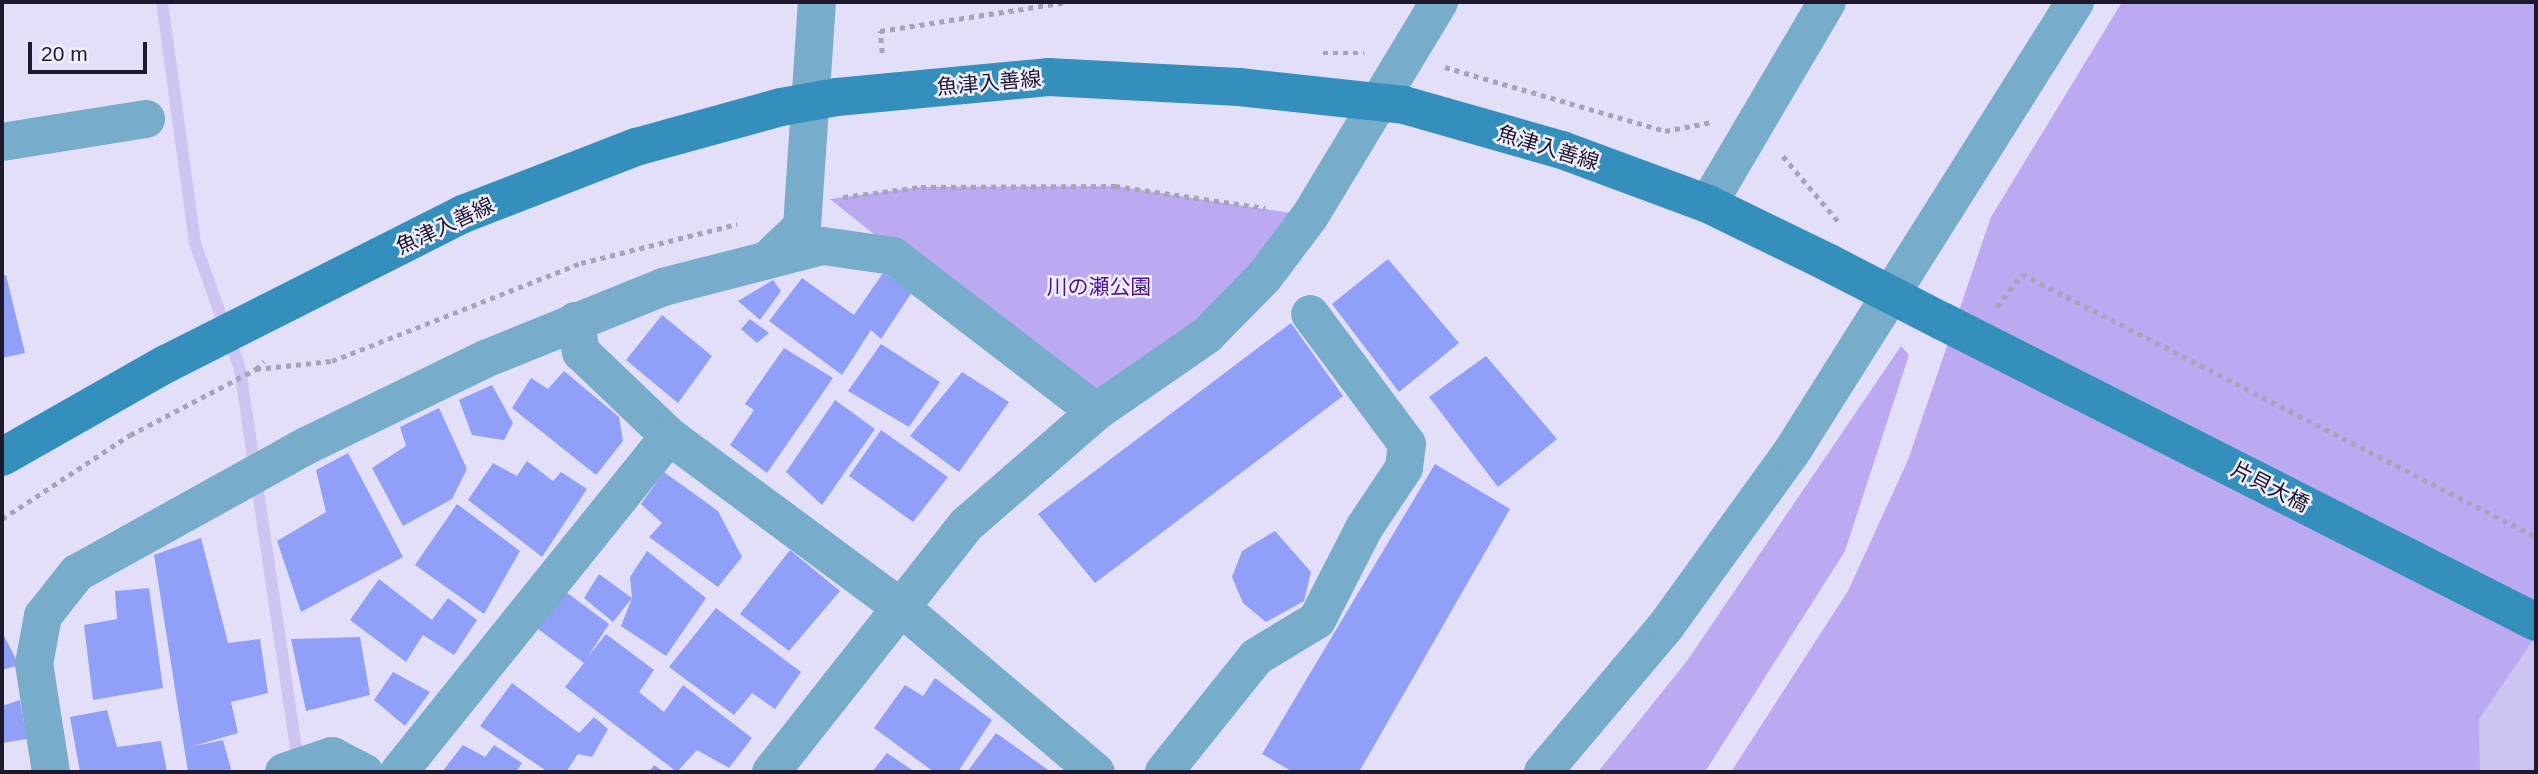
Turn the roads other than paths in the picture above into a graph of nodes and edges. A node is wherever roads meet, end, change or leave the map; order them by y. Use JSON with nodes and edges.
{"nodes":[{"id":1,"x":817,"y":2,"type":"edge"},
{"id":2,"x":1439,"y":2,"type":"edge"},
{"id":3,"x":1827,"y":2,"type":"edge"},
{"id":4,"x":2075,"y":2,"type":"edge"},
{"id":5,"x":146,"y":119,"type":"dead end"},
{"id":6,"x":2,"y":142,"type":"edge"},
{"id":7,"x":1708,"y":204,"type":"junction"},
{"id":8,"x":767,"y":260,"type":"junction"},
{"id":9,"x":1310,"y":314,"type":"dead end"},
{"id":10,"x":575,"y":321,"type":"junction"},
{"id":11,"x":2004,"y":352,"type":"joint"},
{"id":12,"x":1096,"y":412,"type":"junction"},
{"id":13,"x":669,"y":436,"type":"junction"},
{"id":14,"x":2,"y":457,"type":"edge"},
{"id":15,"x":904,"y":610,"type":"junction"},
{"id":16,"x":2536,"y":622,"type":"edge"},
{"id":17,"x":51,"y":772,"type":"edge"},
{"id":18,"x":284,"y":772,"type":"edge"},
{"id":19,"x":363,"y":772,"type":"edge"},
{"id":20,"x":399,"y":772,"type":"edge"},
{"id":21,"x":771,"y":772,"type":"edge"},
{"id":22,"x":1096,"y":772,"type":"edge"},
{"id":23,"x":1164,"y":772,"type":"edge"},
{"id":24,"x":1543,"y":772,"type":"edge"}],
"edges":[{"from":1,"to":8,"type":"street"},
{"from":2,"to":12,"type":"street"},
{"from":3,"to":7,"type":"street"},
{"from":4,"to":24,"type":"street"},
{"from":5,"to":6,"type":"street"},
{"from":7,"to":11,"type":"main road","name":"魚津入善線","bridge":true},
{"from":7,"to":14,"type":"main road","name":"魚津入善線","bridge":true},
{"from":8,"to":10,"type":"street"},
{"from":8,"to":12,"type":"street"},
{"from":9,"to":23,"type":"street"},
{"from":10,"to":13,"type":"street"},
{"from":10,"to":17,"type":"street"},
{"from":11,"to":16,"type":"main road","name":"片貝大橋"},
{"from":12,"to":15,"type":"street"},
{"from":13,"to":15,"type":"street"},
{"from":13,"to":20,"type":"street"},
{"from":15,"to":21,"type":"street"},
{"from":15,"to":22,"type":"street"},
{"from":18,"to":19,"type":"street"}]}
